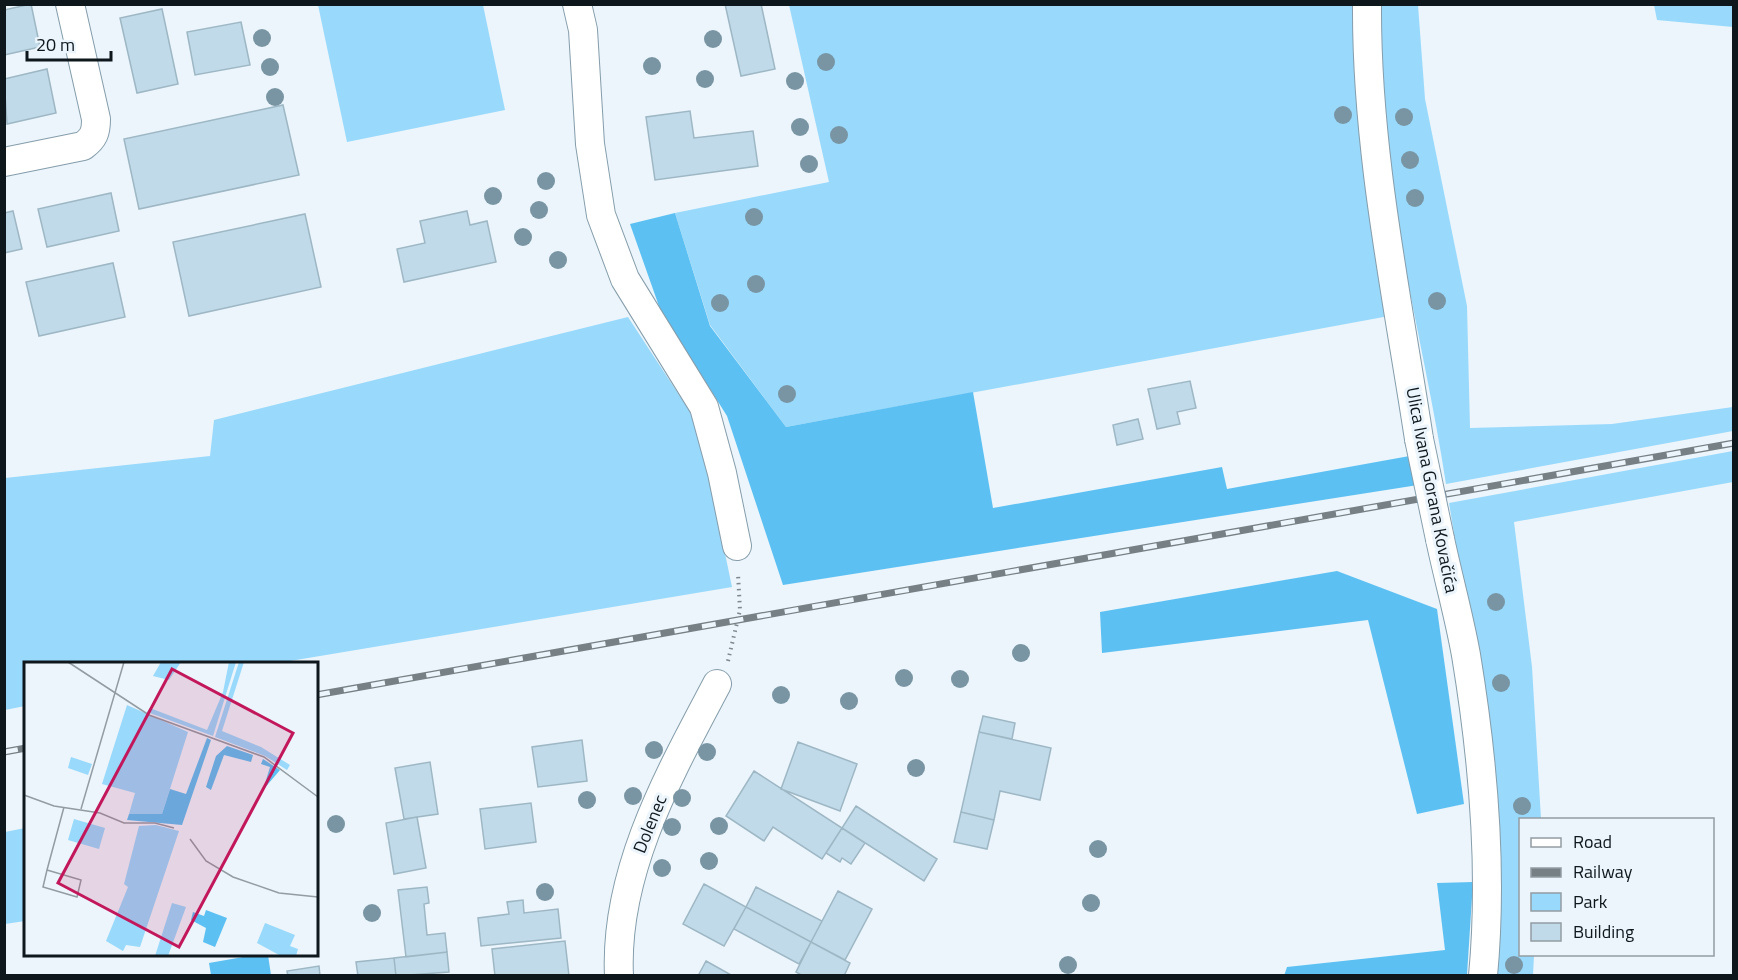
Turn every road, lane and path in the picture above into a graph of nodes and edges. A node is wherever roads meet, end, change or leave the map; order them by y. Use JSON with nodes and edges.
{"nodes":[{"id":1,"x":70,"y":4,"type":"edge"},
{"id":2,"x":577,"y":4,"type":"edge"},
{"id":3,"x":1367,"y":4,"type":"edge"},
{"id":4,"x":4,"y":162,"type":"edge"},
{"id":5,"x":737,"y":546,"type":"joint"},
{"id":6,"x":717,"y":684,"type":"joint"},
{"id":7,"x":619,"y":975,"type":"edge"},
{"id":8,"x":1482,"y":975,"type":"edge"}],
"edges":[{"from":1,"to":4,"type":"street"},
{"from":2,"to":5,"type":"street"},
{"from":3,"to":8,"type":"street","name":"Ulica Ivana Gorana Kovačića","bridge":true},
{"from":5,"to":6,"type":"path"},
{"from":6,"to":7,"type":"street","name":"Dolenec"}]}
